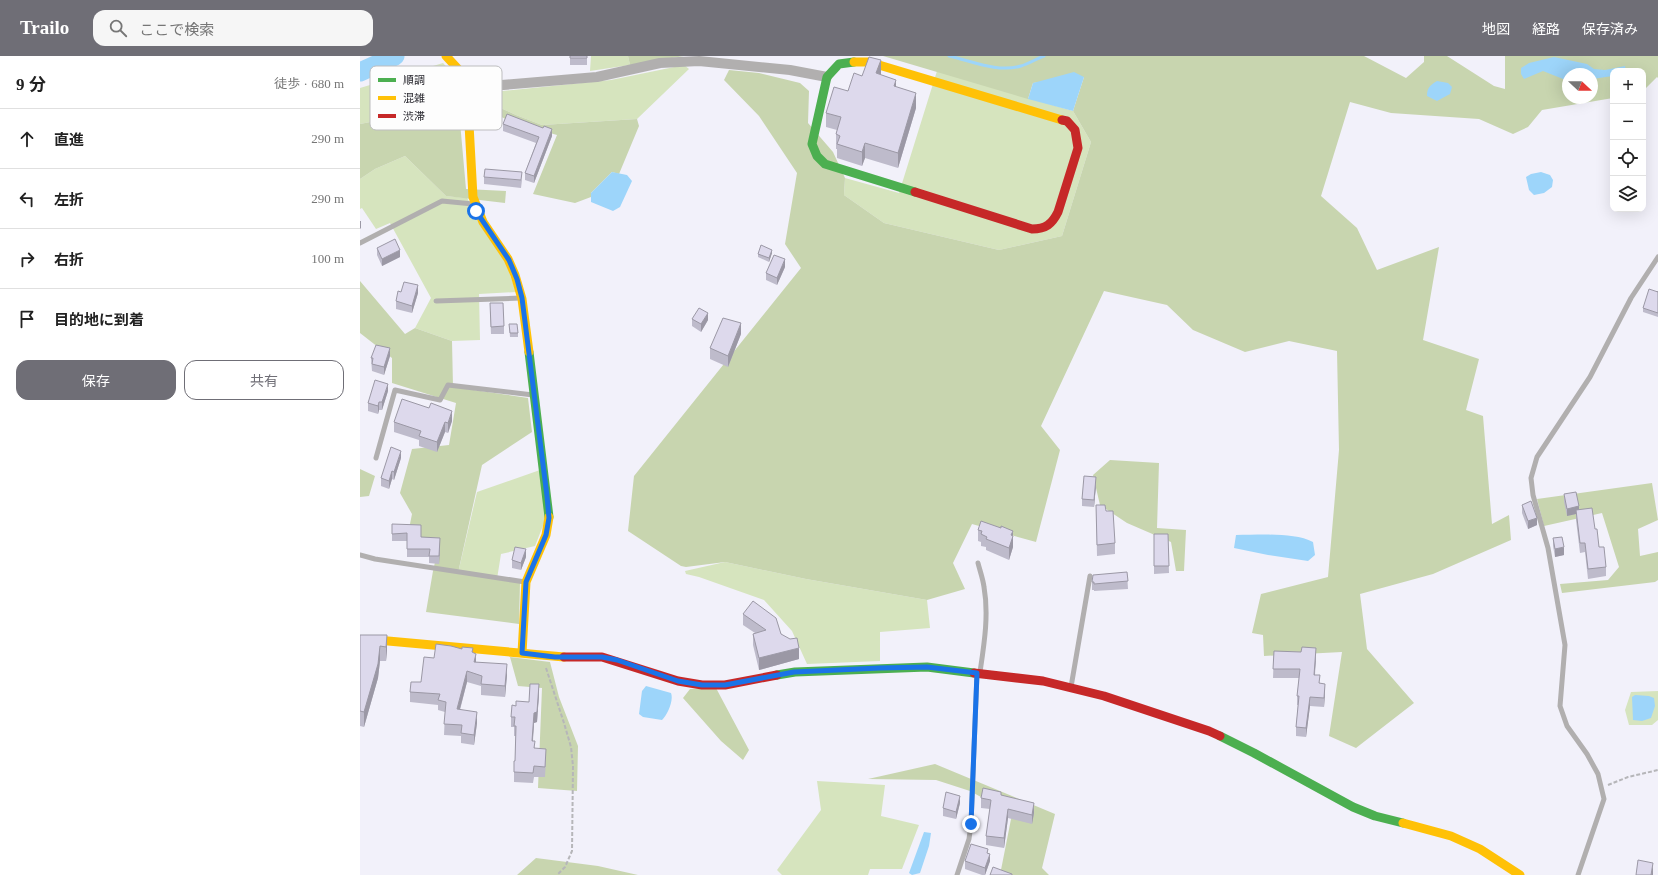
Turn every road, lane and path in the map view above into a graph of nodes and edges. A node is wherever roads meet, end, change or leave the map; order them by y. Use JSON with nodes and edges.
{"nodes":[{"id":1,"x":446,"y":56,"type":"edge"},
{"id":2,"x":456,"y":66,"type":"edge"},
{"id":3,"x":827,"y":77,"type":"junction"},
{"id":4,"x":502,"y":85,"type":"edge"},
{"id":5,"x":469,"y":130,"type":"edge"},
{"id":6,"x":474,"y":204,"type":"junction"},
{"id":7,"x":360,"y":243,"type":"edge"},
{"id":8,"x":1658,"y":257,"type":"edge"},
{"id":9,"x":522,"y":298,"type":"junction"},
{"id":10,"x":436,"y":301,"type":"dead end"},
{"id":11,"x":534,"y":395,"type":"junction"},
{"id":12,"x":376,"y":458,"type":"dead end"},
{"id":13,"x":360,"y":555,"type":"edge"},
{"id":14,"x":978,"y":563,"type":"dead end"},
{"id":15,"x":1090,"y":576,"type":"dead end"},
{"id":16,"x":526,"y":582,"type":"junction"},
{"id":17,"x":360,"y":641,"type":"edge"},
{"id":18,"x":522,"y":653,"type":"junction"},
{"id":19,"x":541,"y":655,"type":"junction"},
{"id":20,"x":978,"y":673,"type":"junction"},
{"id":21,"x":1070,"y":688,"type":"junction"},
{"id":22,"x":1658,"y":770,"type":"edge"},
{"id":23,"x":1602,"y":789,"type":"junction"},
{"id":24,"x":557,"y":875,"type":"edge"},
{"id":25,"x":957,"y":875,"type":"edge"},
{"id":26,"x":1520,"y":875,"type":"edge"},
{"id":27,"x":1578,"y":875,"type":"edge"}],
"edges":[{"from":1,"to":2,"type":"street"},
{"from":3,"to":3,"type":"street"},
{"from":3,"to":4,"type":"street"},
{"from":5,"to":6,"type":"street"},
{"from":6,"to":7,"type":"lane"},
{"from":6,"to":9,"type":"street"},
{"from":8,"to":23,"type":"lane"},
{"from":9,"to":10,"type":"lane"},
{"from":9,"to":11,"type":"street"},
{"from":11,"to":12,"type":"lane"},
{"from":11,"to":16,"type":"street"},
{"from":13,"to":16,"type":"lane"},
{"from":14,"to":20,"type":"lane"},
{"from":15,"to":21,"type":"lane"},
{"from":16,"to":18,"type":"street"},
{"from":17,"to":18,"type":"street"},
{"from":18,"to":19,"type":"street"},
{"from":19,"to":20,"type":"street"},
{"from":19,"to":24,"type":"path"},
{"from":20,"to":21,"type":"street"},
{"from":20,"to":25,"type":"lane"},
{"from":21,"to":26,"type":"street"},
{"from":22,"to":23,"type":"path"},
{"from":23,"to":27,"type":"lane"}]}
